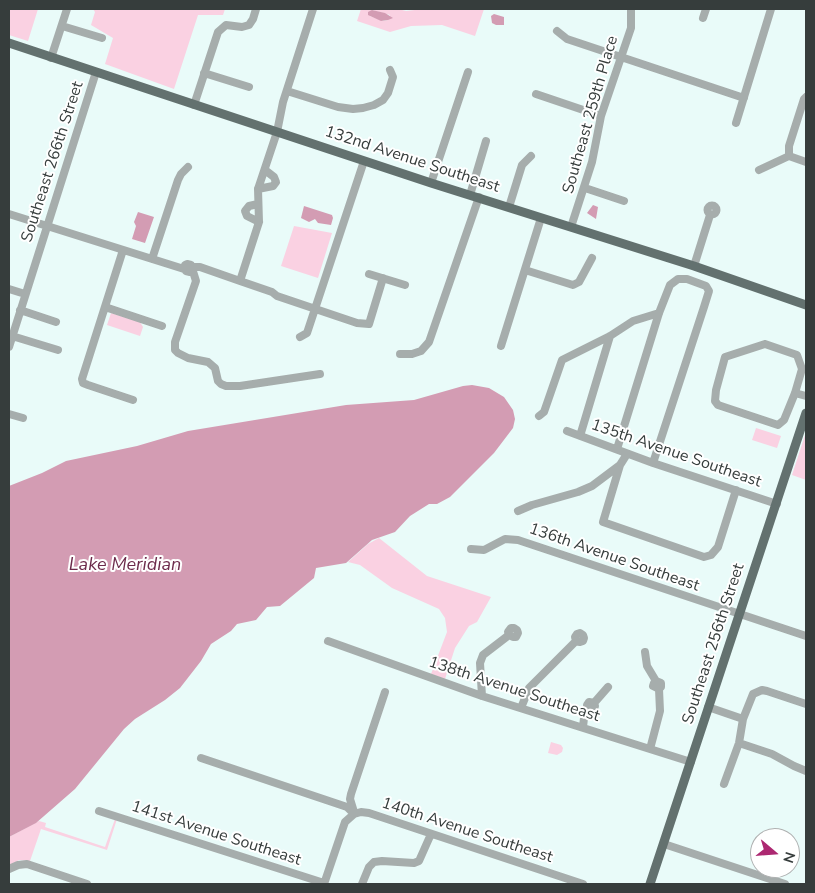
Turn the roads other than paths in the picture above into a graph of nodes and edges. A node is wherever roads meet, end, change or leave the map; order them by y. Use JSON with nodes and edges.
{"nodes":[{"id":1,"x":67,"y":9,"type":"edge"},
{"id":2,"x":256,"y":9,"type":"edge"},
{"id":3,"x":313,"y":9,"type":"edge"},
{"id":4,"x":631,"y":9,"type":"edge"},
{"id":5,"x":706,"y":9,"type":"edge"},
{"id":6,"x":771,"y":9,"type":"edge"},
{"id":7,"x":703,"y":18,"type":"dead end"},
{"id":8,"x":62,"y":26,"type":"junction"},
{"id":9,"x":557,"y":31,"type":"dead end"},
{"id":10,"x":102,"y":38,"type":"dead end"},
{"id":11,"x":9,"y":44,"type":"edge"},
{"id":12,"x":620,"y":57,"type":"junction"},
{"id":13,"x":51,"y":58,"type":"junction"},
{"id":14,"x":390,"y":70,"type":"dead end"},
{"id":15,"x":96,"y":72,"type":"junction"},
{"id":16,"x":204,"y":72,"type":"junction"},
{"id":17,"x":468,"y":72,"type":"dead end"},
{"id":18,"x":248,"y":87,"type":"dead end"},
{"id":19,"x":287,"y":91,"type":"junction"},
{"id":20,"x":536,"y":94,"type":"dead end"},
{"id":21,"x":806,"y":97,"type":"edge"},
{"id":22,"x":744,"y":98,"type":"junction"},
{"id":23,"x":194,"y":105,"type":"junction"},
{"id":24,"x":601,"y":116,"type":"junction"},
{"id":25,"x":736,"y":123,"type":"dead end"},
{"id":26,"x":277,"y":132,"type":"junction"},
{"id":27,"x":486,"y":141,"type":"dead end"},
{"id":28,"x":531,"y":156,"type":"dead end"},
{"id":29,"x":789,"y":156,"type":"junction"},
{"id":30,"x":364,"y":161,"type":"junction"},
{"id":31,"x":806,"y":162,"type":"edge"},
{"id":32,"x":188,"y":168,"type":"dead end"},
{"id":33,"x":264,"y":170,"type":"junction"},
{"id":34,"x":758,"y":170,"type":"dead end"},
{"id":35,"x":431,"y":183,"type":"junction"},
{"id":36,"x":584,"y":188,"type":"junction"},
{"id":37,"x":258,"y":189,"type":"junction"},
{"id":38,"x":474,"y":196,"type":"junction"},
{"id":39,"x":624,"y":201,"type":"dead end"},
{"id":40,"x":258,"y":204,"type":"junction"},
{"id":41,"x":509,"y":208,"type":"junction"},
{"id":42,"x":9,"y":214,"type":"edge"},
{"id":43,"x":710,"y":215,"type":"dead end"},
{"id":44,"x":541,"y":218,"type":"junction"},
{"id":45,"x":258,"y":222,"type":"junction"},
{"id":46,"x":47,"y":226,"type":"junction"},
{"id":47,"x":571,"y":228,"type":"junction"},
{"id":48,"x":123,"y":250,"type":"junction"},
{"id":49,"x":592,"y":258,"type":"dead end"},
{"id":50,"x":152,"y":259,"type":"junction"},
{"id":51,"x":694,"y":266,"type":"junction"},
{"id":52,"x":190,"y":269,"type":"junction"},
{"id":53,"x":525,"y":270,"type":"junction"},
{"id":54,"x":369,"y":274,"type":"dead end"},
{"id":55,"x":383,"y":278,"type":"junction"},
{"id":56,"x":240,"y":281,"type":"junction"},
{"id":57,"x":405,"y":285,"type":"dead end"},
{"id":58,"x":9,"y":289,"type":"edge"},
{"id":59,"x":25,"y":294,"type":"junction"},
{"id":60,"x":806,"y":305,"type":"edge"},
{"id":61,"x":105,"y":307,"type":"junction"},
{"id":62,"x":315,"y":308,"type":"junction"},
{"id":63,"x":20,"y":310,"type":"junction"},
{"id":64,"x":659,"y":313,"type":"junction"},
{"id":65,"x":56,"y":322,"type":"dead end"},
{"id":66,"x":162,"y":326,"type":"dead end"},
{"id":67,"x":12,"y":336,"type":"junction"},
{"id":68,"x":610,"y":336,"type":"junction"},
{"id":69,"x":300,"y":337,"type":"dead end"},
{"id":70,"x":501,"y":346,"type":"dead end"},
{"id":71,"x":9,"y":347,"type":"edge"},
{"id":72,"x":58,"y":350,"type":"dead end"},
{"id":73,"x":400,"y":354,"type":"dead end"},
{"id":74,"x":320,"y":374,"type":"dead end"},
{"id":75,"x":798,"y":384,"type":"junction"},
{"id":76,"x":806,"y":386,"type":"edge"},
{"id":77,"x":795,"y":393,"type":"junction"},
{"id":78,"x":806,"y":396,"type":"edge"},
{"id":79,"x":133,"y":400,"type":"dead end"},
{"id":80,"x":806,"y":413,"type":"edge"},
{"id":81,"x":9,"y":414,"type":"edge"},
{"id":82,"x":539,"y":416,"type":"dead end"},
{"id":83,"x":24,"y":418,"type":"dead end"},
{"id":84,"x":566,"y":431,"type":"dead end"},
{"id":85,"x":580,"y":436,"type":"junction"},
{"id":86,"x":617,"y":449,"type":"junction"},
{"id":87,"x":627,"y":454,"type":"junction"},
{"id":88,"x":653,"y":463,"type":"junction"},
{"id":89,"x":620,"y":465,"type":"junction"},
{"id":90,"x":736,"y":490,"type":"junction"},
{"id":91,"x":777,"y":504,"type":"junction"},
{"id":92,"x":518,"y":511,"type":"dead end"},
{"id":93,"x":471,"y":549,"type":"dead end"},
{"id":94,"x":739,"y":614,"type":"junction"},
{"id":95,"x":509,"y":635,"type":"dead end"},
{"id":96,"x":806,"y":636,"type":"edge"},
{"id":97,"x":328,"y":641,"type":"dead end"},
{"id":98,"x":576,"y":641,"type":"dead end"},
{"id":99,"x":646,"y":652,"type":"dead end"},
{"id":100,"x":608,"y":687,"type":"dead end"},
{"id":101,"x":385,"y":692,"type":"dead end"},
{"id":102,"x":482,"y":696,"type":"junction"},
{"id":103,"x":806,"y":704,"type":"edge"},
{"id":104,"x":708,"y":707,"type":"junction"},
{"id":105,"x":521,"y":708,"type":"junction"},
{"id":106,"x":743,"y":719,"type":"junction"},
{"id":107,"x":583,"y":727,"type":"junction"},
{"id":108,"x":739,"y":742,"type":"junction"},
{"id":109,"x":650,"y":749,"type":"junction"},
{"id":110,"x":201,"y":758,"type":"dead end"},
{"id":111,"x":691,"y":762,"type":"junction"},
{"id":112,"x":806,"y":771,"type":"edge"},
{"id":113,"x":724,"y":784,"type":"dead end"},
{"id":114,"x":99,"y":811,"type":"dead end"},
{"id":115,"x":354,"y":814,"type":"junction"},
{"id":116,"x":431,"y":834,"type":"junction"},
{"id":117,"x":664,"y":844,"type":"junction"},
{"id":118,"x":11,"y":868,"type":"edge"},
{"id":119,"x":88,"y":884,"type":"edge"},
{"id":120,"x":324,"y":884,"type":"edge"},
{"id":121,"x":362,"y":884,"type":"edge"},
{"id":122,"x":583,"y":884,"type":"edge"},
{"id":123,"x":650,"y":884,"type":"edge"},
{"id":124,"x":785,"y":884,"type":"edge"}],
"edges":[{"from":1,"to":8,"type":"street"},
{"from":2,"to":16,"type":"street"},
{"from":3,"to":19,"type":"street"},
{"from":4,"to":12,"type":"street","name":"Southeast 259th Place"},
{"from":5,"to":7,"type":"street"},
{"from":6,"to":22,"type":"street"},
{"from":8,"to":10,"type":"street"},
{"from":8,"to":13,"type":"street"},
{"from":9,"to":12,"type":"street"},
{"from":11,"to":13,"type":"main road","name":"132nd Avenue Southeast"},
{"from":12,"to":22,"type":"street"},
{"from":12,"to":24,"type":"street","name":"Southeast 259th Place"},
{"from":13,"to":15,"type":"main road","name":"132nd Avenue Southeast"},
{"from":14,"to":19,"type":"street"},
{"from":15,"to":23,"type":"main road","name":"132nd Avenue Southeast"},
{"from":15,"to":46,"type":"street","name":"Southeast 266th Street"},
{"from":16,"to":18,"type":"street"},
{"from":16,"to":23,"type":"street"},
{"from":17,"to":35,"type":"street"},
{"from":19,"to":26,"type":"street"},
{"from":20,"to":24,"type":"street"},
{"from":21,"to":29,"type":"street"},
{"from":22,"to":25,"type":"street"},
{"from":23,"to":26,"type":"main road","name":"132nd Avenue Southeast"},
{"from":24,"to":36,"type":"street","name":"Southeast 259th Place"},
{"from":26,"to":30,"type":"main road","name":"132nd Avenue Southeast"},
{"from":26,"to":33,"type":"street"},
{"from":27,"to":38,"type":"street"},
{"from":28,"to":41,"type":"street"},
{"from":29,"to":31,"type":"street"},
{"from":29,"to":34,"type":"street"},
{"from":30,"to":35,"type":"main road","name":"132nd Avenue Southeast"},
{"from":30,"to":62,"type":"street"},
{"from":32,"to":50,"type":"street"},
{"from":33,"to":37,"type":"street"},
{"from":33,"to":37,"type":"street"},
{"from":35,"to":38,"type":"main road","name":"132nd Avenue Southeast"},
{"from":36,"to":39,"type":"street"},
{"from":36,"to":47,"type":"street","name":"Southeast 259th Place"},
{"from":37,"to":40,"type":"street"},
{"from":38,"to":41,"type":"main road","name":"132nd Avenue Southeast"},
{"from":38,"to":73,"type":"street"},
{"from":40,"to":45,"type":"street"},
{"from":40,"to":45,"type":"street"},
{"from":41,"to":44,"type":"main road","name":"132nd Avenue Southeast"},
{"from":42,"to":46,"type":"street"},
{"from":43,"to":51,"type":"street"},
{"from":44,"to":47,"type":"main road","name":"132nd Avenue Southeast"},
{"from":44,"to":53,"type":"street"},
{"from":45,"to":56,"type":"street"},
{"from":46,"to":48,"type":"street"},
{"from":46,"to":59,"type":"street","name":"Southeast 266th Street"},
{"from":47,"to":51,"type":"main road","name":"132nd Avenue Southeast"},
{"from":48,"to":50,"type":"street"},
{"from":48,"to":61,"type":"street"},
{"from":49,"to":53,"type":"street"},
{"from":50,"to":52,"type":"street"},
{"from":51,"to":60,"type":"main road","name":"132nd Avenue Southeast"},
{"from":52,"to":56,"type":"street"},
{"from":52,"to":74,"type":"street"},
{"from":53,"to":70,"type":"street"},
{"from":54,"to":55,"type":"street"},
{"from":55,"to":57,"type":"street"},
{"from":55,"to":62,"type":"street"},
{"from":56,"to":62,"type":"street"},
{"from":58,"to":59,"type":"street"},
{"from":59,"to":63,"type":"street","name":"Southeast 266th Street"},
{"from":61,"to":66,"type":"street"},
{"from":61,"to":79,"type":"street"},
{"from":62,"to":69,"type":"street"},
{"from":63,"to":65,"type":"street"},
{"from":63,"to":67,"type":"street","name":"Southeast 266th Street"},
{"from":64,"to":68,"type":"street"},
{"from":64,"to":86,"type":"street"},
{"from":64,"to":88,"type":"street"},
{"from":67,"to":71,"type":"street","name":"Southeast 266th Street"},
{"from":67,"to":72,"type":"street"},
{"from":68,"to":82,"type":"street"},
{"from":68,"to":85,"type":"street"},
{"from":75,"to":76,"type":"street"},
{"from":75,"to":77,"type":"street"},
{"from":75,"to":77,"type":"street"},
{"from":77,"to":78,"type":"street"},
{"from":80,"to":91,"type":"main road","name":"Southeast 256th Street"},
{"from":81,"to":83,"type":"street"},
{"from":84,"to":85,"type":"street","name":"135th Avenue Southeast"},
{"from":85,"to":86,"type":"street","name":"135th Avenue Southeast"},
{"from":86,"to":87,"type":"street","name":"135th Avenue Southeast"},
{"from":87,"to":88,"type":"street","name":"135th Avenue Southeast"},
{"from":87,"to":89,"type":"street"},
{"from":88,"to":90,"type":"street","name":"135th Avenue Southeast"},
{"from":89,"to":90,"type":"street"},
{"from":89,"to":92,"type":"street"},
{"from":90,"to":91,"type":"street","name":"135th Avenue Southeast"},
{"from":91,"to":94,"type":"main road","name":"Southeast 256th Street"},
{"from":93,"to":94,"type":"street","name":"136th Avenue Southeast"},
{"from":94,"to":96,"type":"street","name":"136th Avenue Southeast"},
{"from":94,"to":104,"type":"main road","name":"Southeast 256th Street"},
{"from":95,"to":102,"type":"street"},
{"from":97,"to":102,"type":"street","name":"138th Avenue Southeast"},
{"from":98,"to":105,"type":"street"},
{"from":99,"to":109,"type":"street"},
{"from":100,"to":107,"type":"street"},
{"from":101,"to":115,"type":"street"},
{"from":102,"to":105,"type":"street","name":"138th Avenue Southeast"},
{"from":103,"to":106,"type":"street"},
{"from":104,"to":106,"type":"street"},
{"from":104,"to":111,"type":"main road","name":"Southeast 256th Street"},
{"from":105,"to":107,"type":"street","name":"138th Avenue Southeast"},
{"from":106,"to":108,"type":"street"},
{"from":107,"to":109,"type":"street","name":"138th Avenue Southeast"},
{"from":108,"to":112,"type":"street"},
{"from":108,"to":113,"type":"street"},
{"from":109,"to":111,"type":"street","name":"138th Avenue Southeast"},
{"from":110,"to":115,"type":"street","name":"140th Avenue Southeast"},
{"from":111,"to":117,"type":"main road","name":"Southeast 256th Street"},
{"from":114,"to":120,"type":"street","name":"141st Avenue Southeast"},
{"from":115,"to":116,"type":"street","name":"140th Avenue Southeast"},
{"from":115,"to":120,"type":"street"},
{"from":116,"to":121,"type":"street"},
{"from":116,"to":122,"type":"street","name":"140th Avenue Southeast"},
{"from":117,"to":123,"type":"main road","name":"Southeast 256th Street"},
{"from":117,"to":124,"type":"street"},
{"from":118,"to":119,"type":"street"}]}
